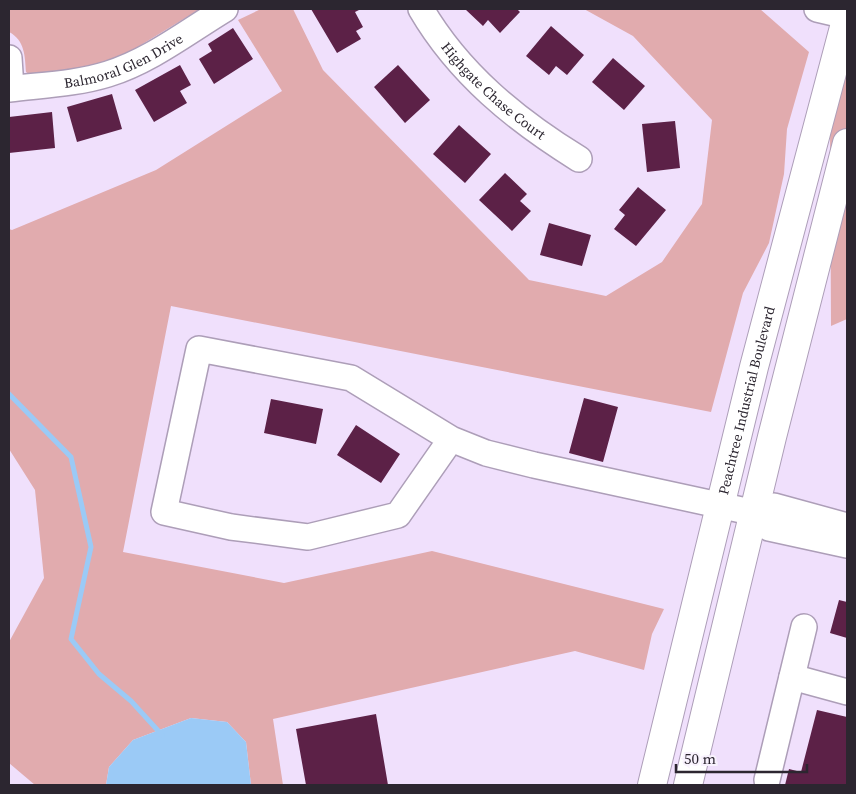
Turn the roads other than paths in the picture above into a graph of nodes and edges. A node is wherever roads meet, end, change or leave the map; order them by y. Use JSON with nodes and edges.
{"nodes":[{"id":1,"x":224,"y":9,"type":"edge"},
{"id":2,"x":421,"y":9,"type":"edge"},
{"id":3,"x":818,"y":9,"type":"edge"},
{"id":4,"x":847,"y":16,"type":"edge"},
{"id":5,"x":9,"y":58,"type":"edge"},
{"id":6,"x":10,"y":88,"type":"edge"},
{"id":7,"x":847,"y":143,"type":"edge"},
{"id":8,"x":579,"y":159,"type":"dead end"},
{"id":9,"x":451,"y":439,"type":"junction"},
{"id":10,"x":720,"y":506,"type":"junction"},
{"id":11,"x":757,"y":513,"type":"junction"},
{"id":12,"x":834,"y":530,"type":"edge"},
{"id":13,"x":804,"y":627,"type":"dead end"},
{"id":14,"x":792,"y":677,"type":"junction"},
{"id":15,"x":847,"y":692,"type":"edge"},
{"id":16,"x":767,"y":780,"type":"dead end"},
{"id":17,"x":652,"y":785,"type":"edge"},
{"id":18,"x":688,"y":785,"type":"edge"}],
"edges":[{"from":1,"to":6,"type":"street","name":"Balmoral Glen Drive"},
{"from":2,"to":8,"type":"street","name":"Highgate Chase Court"},
{"from":3,"to":4,"type":"street"},
{"from":4,"to":10,"type":"highway","name":"Peachtree Industrial Boulevard"},
{"from":5,"to":6,"type":"street","name":"Balmoral Glen Drive"},
{"from":7,"to":11,"type":"highway"},
{"from":9,"to":9,"type":"street"},
{"from":9,"to":10,"type":"street"},
{"from":10,"to":11,"type":"street"},
{"from":10,"to":17,"type":"highway","name":"Peachtree Industrial Boulevard"},
{"from":11,"to":12,"type":"street"},
{"from":11,"to":18,"type":"highway"},
{"from":13,"to":14,"type":"street"},
{"from":14,"to":15,"type":"street"},
{"from":14,"to":16,"type":"street"}]}
